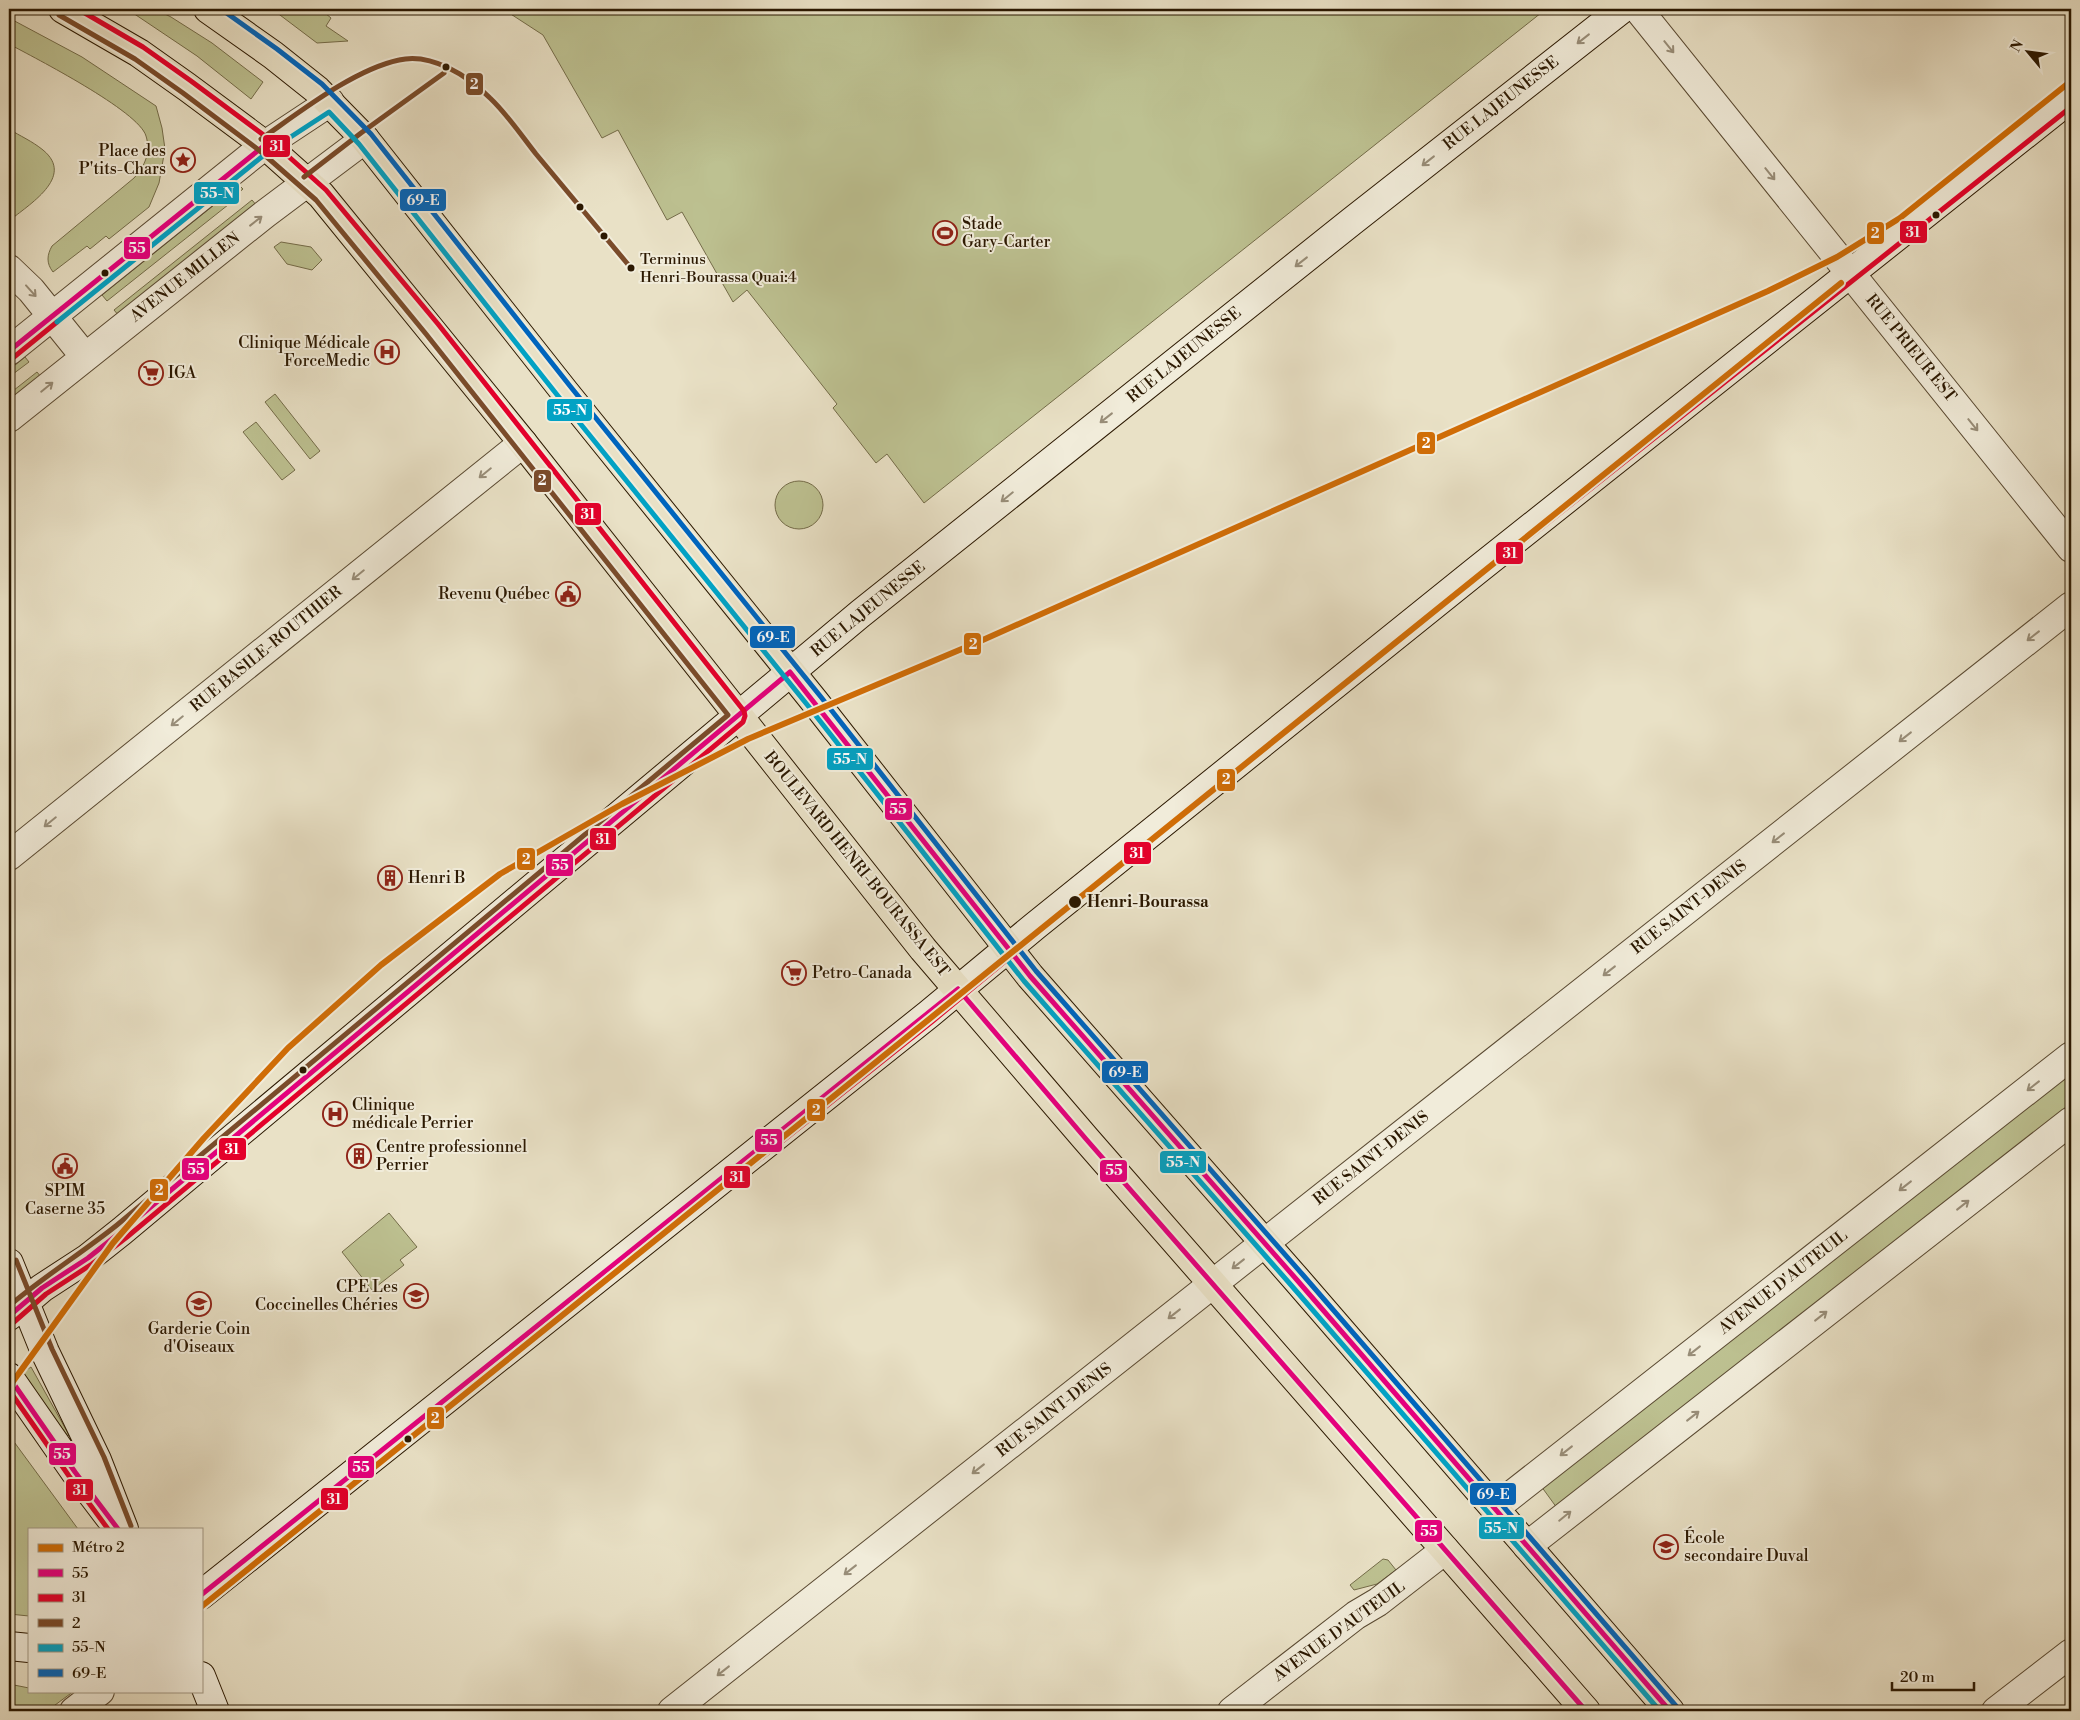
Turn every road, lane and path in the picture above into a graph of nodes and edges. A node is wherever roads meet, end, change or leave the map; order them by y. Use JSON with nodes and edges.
{"nodes":[{"id":1,"x":63,"y":9,"type":"edge"},
{"id":2,"x":208,"y":9,"type":"edge"},
{"id":3,"x":1622,"y":9,"type":"edge"},
{"id":4,"x":1638,"y":9,"type":"edge"},
{"id":5,"x":2071,"y":98,"type":"edge"},
{"id":6,"x":330,"y":102,"type":"junction"},
{"id":7,"x":365,"y":139,"type":"junction"},
{"id":8,"x":265,"y":145,"type":"junction"},
{"id":9,"x":308,"y":183,"type":"junction"},
{"id":10,"x":9,"y":269,"type":"edge"},
{"id":11,"x":1850,"y":274,"type":"junction"},
{"id":12,"x":52,"y":316,"type":"junction"},
{"id":13,"x":9,"y":351,"type":"edge"},
{"id":14,"x":85,"y":357,"type":"junction"},
{"id":15,"x":9,"y":418,"type":"edge"},
{"id":16,"x":523,"y":444,"type":"junction"},
{"id":17,"x":2071,"y":548,"type":"edge"},
{"id":18,"x":2071,"y":606,"type":"edge"},
{"id":19,"x":790,"y":672,"type":"junction"},
{"id":20,"x":738,"y":716,"type":"junction"},
{"id":21,"x":9,"y":856,"type":"edge"},
{"id":22,"x":1007,"y":948,"type":"junction"},
{"id":23,"x":958,"y":989,"type":"junction"},
{"id":24,"x":2071,"y":1056,"type":"edge"},
{"id":25,"x":2071,"y":1121,"type":"edge"},
{"id":26,"x":1264,"y":1243,"type":"junction"},
{"id":27,"x":9,"y":1263,"type":"edge"},
{"id":28,"x":1212,"y":1284,"type":"junction"},
{"id":29,"x":16,"y":1309,"type":"edge"},
{"id":30,"x":9,"y":1377,"type":"edge"},
{"id":31,"x":1495,"y":1508,"type":"junction"},
{"id":32,"x":117,"y":1528,"type":"edge"},
{"id":33,"x":124,"y":1528,"type":"edge"},
{"id":34,"x":1527,"y":1546,"type":"junction"},
{"id":35,"x":1445,"y":1550,"type":"junction"},
{"id":36,"x":202,"y":1594,"type":"edge"},
{"id":37,"x":9,"y":1646,"type":"edge"},
{"id":38,"x":28,"y":1648,"type":"edge"},
{"id":39,"x":2071,"y":1653,"type":"edge"},
{"id":40,"x":202,"y":1678,"type":"edge"},
{"id":41,"x":99,"y":1692,"type":"edge"},
{"id":42,"x":74,"y":1711,"type":"edge"},
{"id":43,"x":216,"y":1711,"type":"edge"},
{"id":44,"x":672,"y":1711,"type":"edge"},
{"id":45,"x":1232,"y":1711,"type":"edge"},
{"id":46,"x":1586,"y":1711,"type":"edge"},
{"id":47,"x":1670,"y":1711,"type":"edge"},
{"id":48,"x":1996,"y":1711,"type":"edge"}],
"edges":[{"from":1,"to":8,"type":"main road","name":"BOULEVARD HENRI-BOURASSA EST"},
{"from":2,"to":6,"type":"main road"},
{"from":3,"to":19,"type":"street","name":"RUE LAJEUNESSE","one_way":true},
{"from":4,"to":11,"type":"street","name":"RUE PRIEUR EST","one_way":true},
{"from":5,"to":11,"type":"street"},
{"from":6,"to":7,"type":"main road"},
{"from":6,"to":8,"type":"street"},
{"from":7,"to":9,"type":"street","name":"AVENUE MILLEN"},
{"from":7,"to":19,"type":"main road"},
{"from":8,"to":9,"type":"main road","name":"BOULEVARD HENRI-BOURASSA EST"},
{"from":8,"to":12,"type":"street"},
{"from":14,"to":9,"type":"street","name":"AVENUE MILLEN","one_way":true},
{"from":9,"to":16,"type":"main road","name":"BOULEVARD HENRI-BOURASSA EST"},
{"from":10,"to":12,"type":"street","one_way":true},
{"from":11,"to":17,"type":"street","name":"RUE PRIEUR EST","one_way":true},
{"from":11,"to":22,"type":"street"},
{"from":12,"to":13,"type":"street"},
{"from":12,"to":14,"type":"street"},
{"from":15,"to":14,"type":"street","name":"AVENUE MILLEN","one_way":true},
{"from":16,"to":20,"type":"main road","name":"BOULEVARD HENRI-BOURASSA EST"},
{"from":16,"to":21,"type":"street","name":"RUE BASILE-ROUTHIER","one_way":true},
{"from":18,"to":26,"type":"street","name":"RUE SAINT-DENIS","one_way":true},
{"from":19,"to":20,"type":"street","name":"RUE LAJEUNESSE"},
{"from":19,"to":22,"type":"main road"},
{"from":20,"to":23,"type":"main road","name":"BOULEVARD HENRI-BOURASSA EST"},
{"from":20,"to":29,"type":"street","name":"RUE LAJEUNESSE"},
{"from":22,"to":23,"type":"street"},
{"from":22,"to":26,"type":"main road"},
{"from":23,"to":28,"type":"main road","name":"BOULEVARD HENRI-BOURASSA EST"},
{"from":23,"to":36,"type":"street"},
{"from":24,"to":31,"type":"street","name":"AVENUE D'AUTEUIL","one_way":true},
{"from":34,"to":25,"type":"street","one_way":true},
{"from":26,"to":28,"type":"street","name":"RUE SAINT-DENIS","one_way":true},
{"from":26,"to":31,"type":"main road"},
{"from":27,"to":29,"type":"street"},
{"from":28,"to":35,"type":"main road","name":"BOULEVARD HENRI-BOURASSA EST"},
{"from":28,"to":44,"type":"street","name":"RUE SAINT-DENIS","one_way":true},
{"from":29,"to":33,"type":"street"},
{"from":30,"to":32,"type":"street"},
{"from":31,"to":34,"type":"main road"},
{"from":34,"to":47,"type":"main road"},
{"from":35,"to":45,"type":"street","name":"AVENUE D'AUTEUIL"},
{"from":35,"to":46,"type":"main road","name":"BOULEVARD HENRI-BOURASSA EST"},
{"from":37,"to":38,"type":"street"},
{"from":39,"to":48,"type":"street"},
{"from":40,"to":43,"type":"street"},
{"from":41,"to":42,"type":"street"}]}
